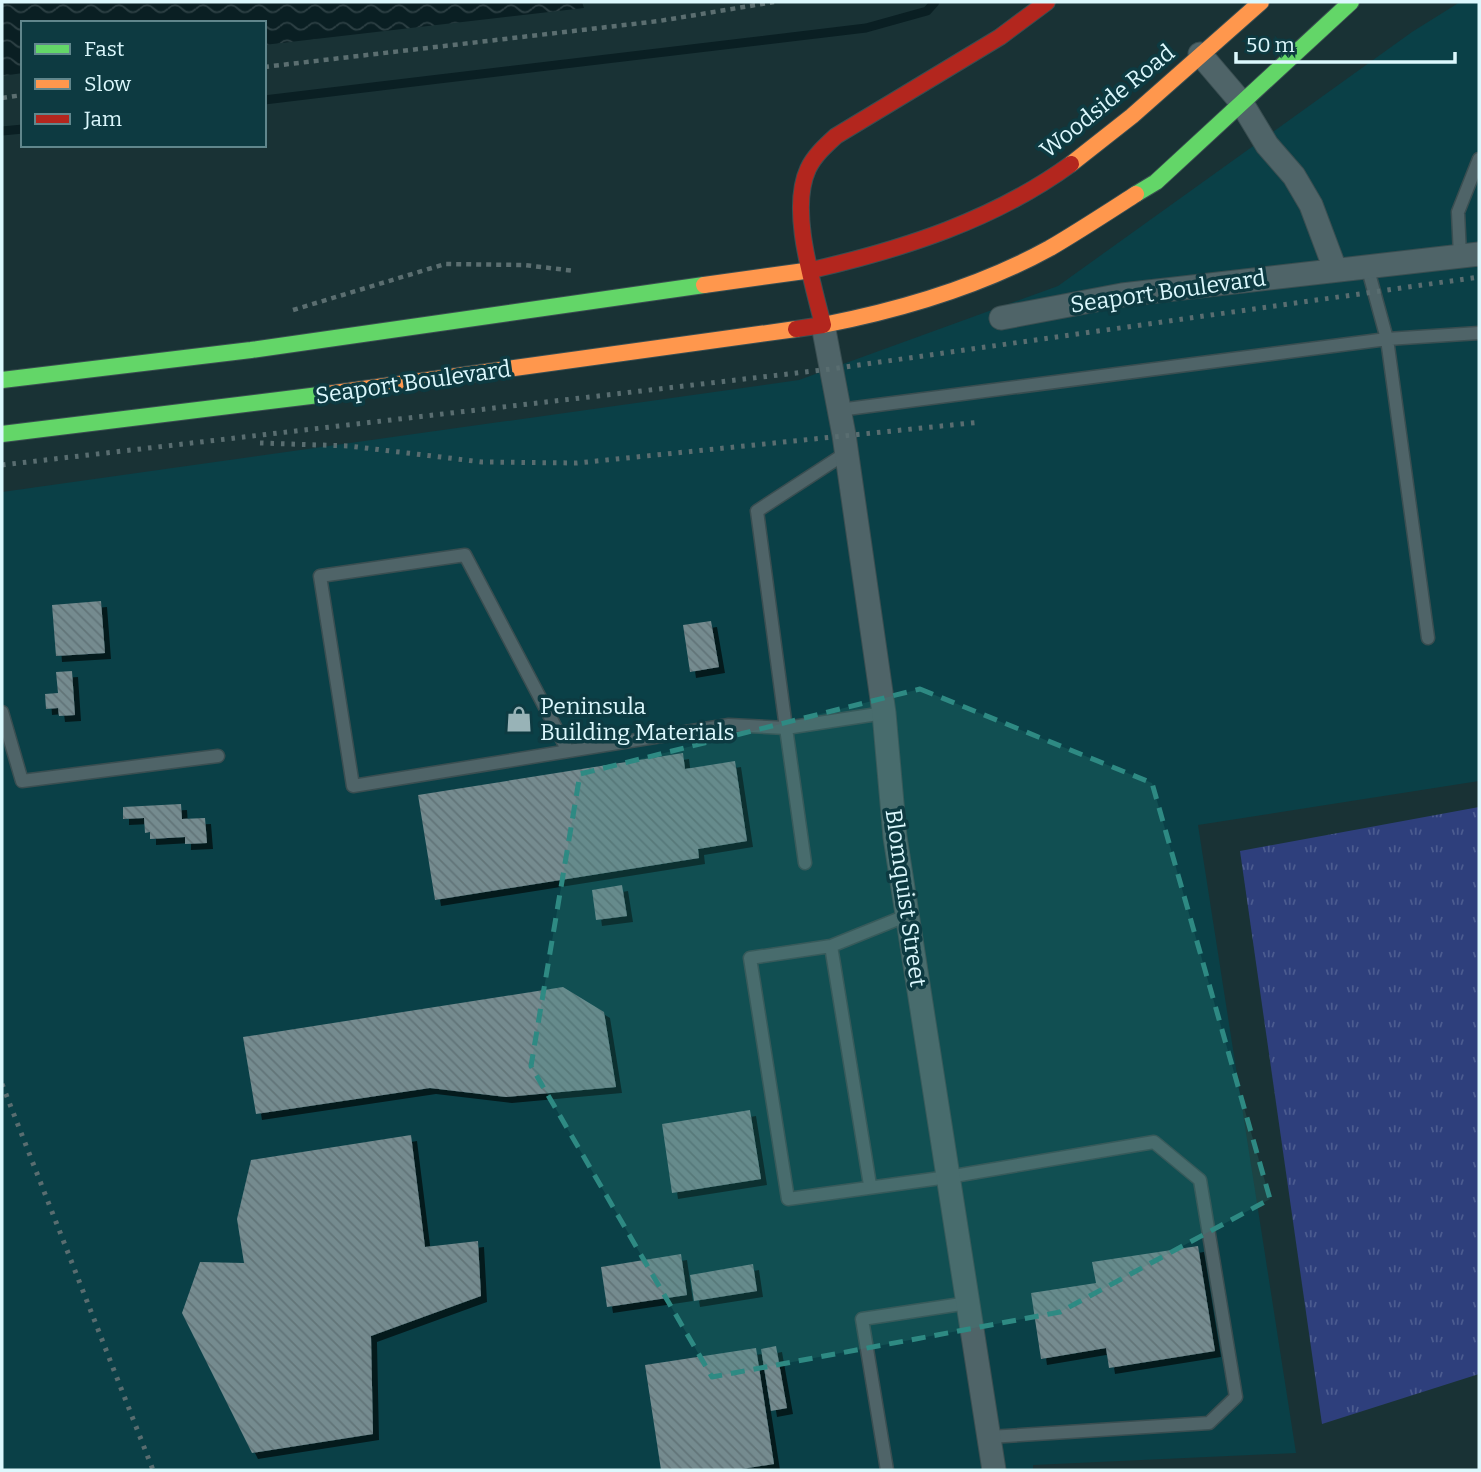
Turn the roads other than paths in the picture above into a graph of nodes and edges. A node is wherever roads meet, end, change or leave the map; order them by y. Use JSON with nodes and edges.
{"nodes":[{"id":1,"x":1047,"y":2,"type":"edge"},
{"id":2,"x":1261,"y":2,"type":"edge"},
{"id":3,"x":1350,"y":2,"type":"edge"},
{"id":4,"x":1361,"y":2,"type":"edge"},
{"id":5,"x":1307,"y":41,"type":"junction"},
{"id":6,"x":1200,"y":54,"type":"junction"},
{"id":7,"x":1241,"y":102,"type":"junction"},
{"id":8,"x":1479,"y":159,"type":"edge"},
{"id":9,"x":1470,"y":255,"type":"edge"},
{"id":10,"x":1367,"y":266,"type":"junction"},
{"id":11,"x":1335,"y":269,"type":"junction"},
{"id":12,"x":811,"y":270,"type":"junction"},
{"id":13,"x":1001,"y":318,"type":"dead end"},
{"id":14,"x":823,"y":325,"type":"junction"},
{"id":15,"x":1479,"y":332,"type":"edge"},
{"id":16,"x":1387,"y":339,"type":"junction"},
{"id":17,"x":2,"y":380,"type":"edge"},
{"id":18,"x":839,"y":410,"type":"junction"},
{"id":19,"x":2,"y":434,"type":"edge"},
{"id":20,"x":846,"y":453,"type":"junction"},
{"id":21,"x":1428,"y":638,"type":"dead end"},
{"id":22,"x":2,"y":712,"type":"edge"},
{"id":23,"x":884,"y":713,"type":"junction"},
{"id":24,"x":786,"y":728,"type":"junction"},
{"id":25,"x":568,"y":751,"type":"junction"},
{"id":26,"x":218,"y":756,"type":"dead end"},
{"id":27,"x":805,"y":863,"type":"dead end"},
{"id":28,"x":908,"y":915,"type":"junction"},
{"id":29,"x":831,"y":946,"type":"junction"},
{"id":30,"x":948,"y":1177,"type":"junction"},
{"id":31,"x":870,"y":1185,"type":"junction"},
{"id":32,"x":968,"y":1303,"type":"junction"},
{"id":33,"x":989,"y":1437,"type":"junction"},
{"id":34,"x":887,"y":1470,"type":"edge"},
{"id":35,"x":994,"y":1470,"type":"edge"}],
"edges":[{"from":1,"to":12,"type":"main road"},
{"from":2,"to":6,"type":"main road","name":"Woodside Road"},
{"from":3,"to":5,"type":"main road"},
{"from":4,"to":5,"type":"main road"},
{"from":5,"to":7,"type":"main road"},
{"from":6,"to":7,"type":"street"},
{"from":6,"to":12,"type":"main road","name":"Woodside Road"},
{"from":7,"to":11,"type":"street"},
{"from":7,"to":14,"type":"main road"},
{"from":8,"to":9,"type":"lane"},
{"from":9,"to":10,"type":"street","name":"Seaport Boulevard"},
{"from":10,"to":11,"type":"street","name":"Seaport Boulevard"},
{"from":10,"to":16,"type":"lane"},
{"from":11,"to":13,"type":"street","name":"Seaport Boulevard"},
{"from":12,"to":14,"type":"main road"},
{"from":12,"to":17,"type":"main road"},
{"from":14,"to":18,"type":"street","name":"Blomquist Street"},
{"from":14,"to":19,"type":"main road","name":"Seaport Boulevard"},
{"from":15,"to":16,"type":"lane"},
{"from":16,"to":18,"type":"lane"},
{"from":16,"to":21,"type":"lane"},
{"from":18,"to":20,"type":"street","name":"Blomquist Street"},
{"from":20,"to":23,"type":"street","name":"Blomquist Street"},
{"from":20,"to":24,"type":"lane"},
{"from":22,"to":26,"type":"lane"},
{"from":23,"to":24,"type":"lane"},
{"from":23,"to":28,"type":"street","name":"Blomquist Street"},
{"from":24,"to":25,"type":"lane"},
{"from":24,"to":27,"type":"lane"},
{"from":25,"to":25,"type":"lane"},
{"from":28,"to":29,"type":"lane"},
{"from":28,"to":30,"type":"street","name":"Blomquist Street"},
{"from":29,"to":31,"type":"lane"},
{"from":29,"to":31,"type":"lane"},
{"from":30,"to":31,"type":"lane"},
{"from":30,"to":32,"type":"street","name":"Blomquist Street"},
{"from":30,"to":33,"type":"lane"},
{"from":32,"to":33,"type":"street","name":"Blomquist Street"},
{"from":32,"to":34,"type":"lane"},
{"from":33,"to":35,"type":"street","name":"Blomquist Street"}]}
